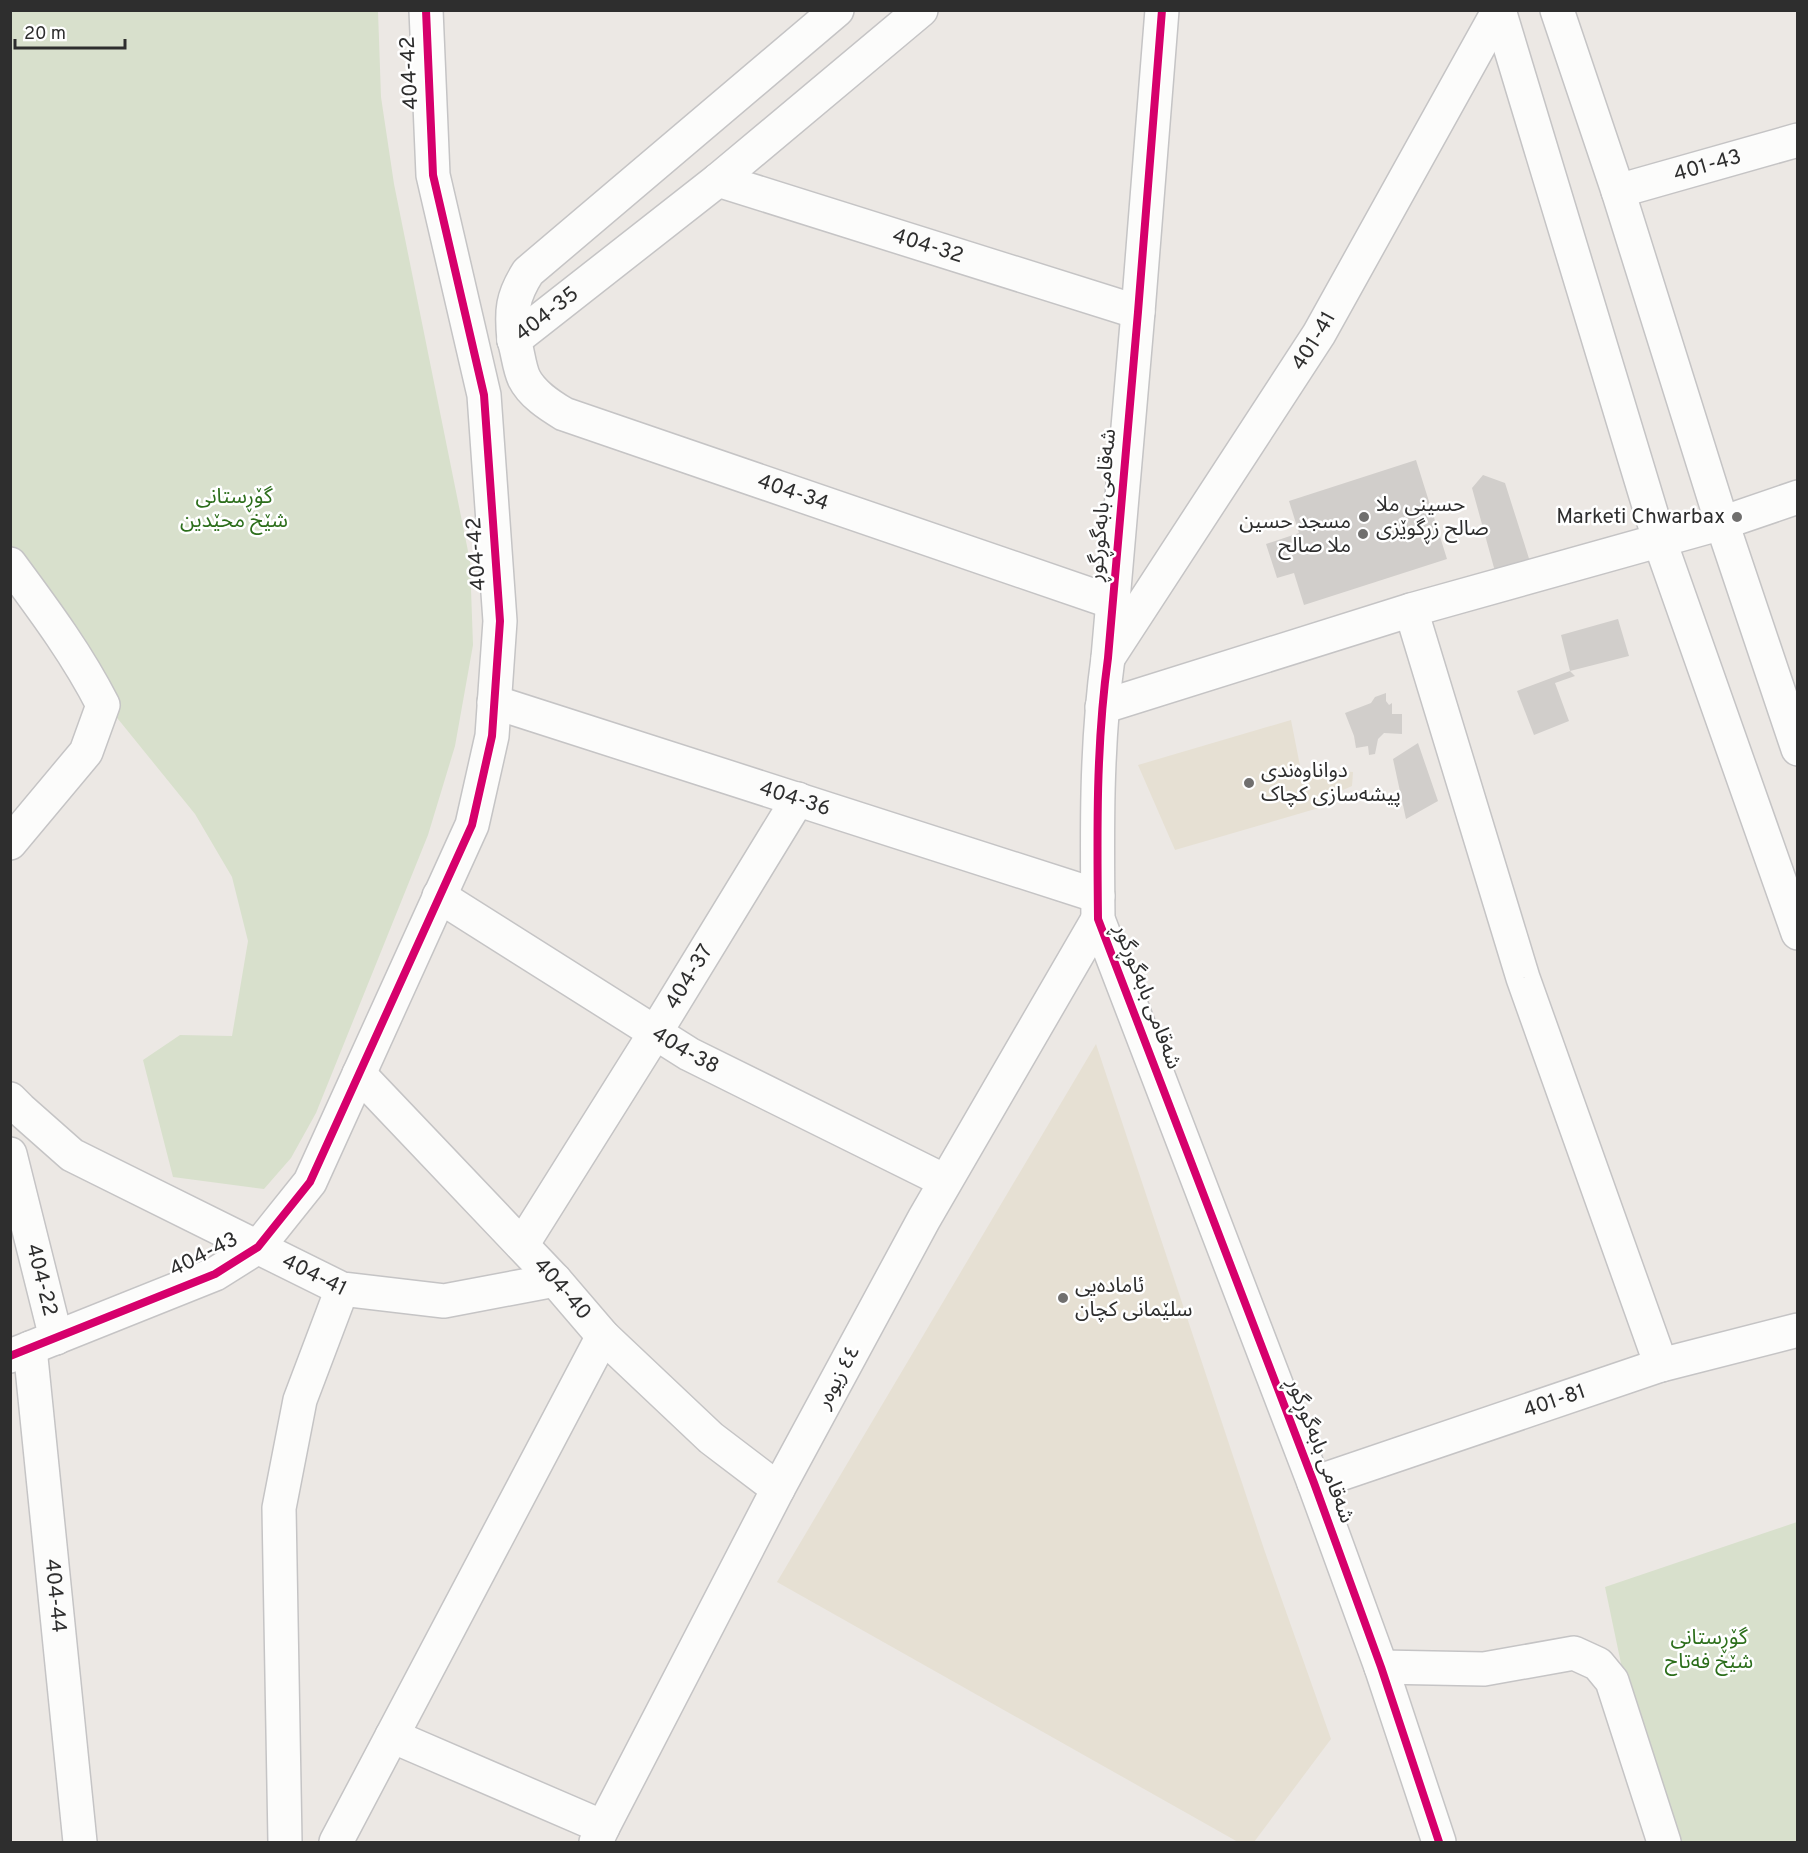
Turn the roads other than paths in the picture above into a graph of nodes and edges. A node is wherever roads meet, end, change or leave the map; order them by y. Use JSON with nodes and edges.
{"nodes":[{"id":1,"x":426,"y":10,"type":"edge"},
{"id":2,"x":837,"y":10,"type":"edge"},
{"id":3,"x":921,"y":10,"type":"edge"},
{"id":4,"x":1162,"y":10,"type":"edge"},
{"id":5,"x":1499,"y":10,"type":"edge"},
{"id":6,"x":1557,"y":10,"type":"edge"},
{"id":7,"x":1797,"y":140,"type":"edge"},
{"id":8,"x":718,"y":180,"type":"junction"},
{"id":9,"x":1618,"y":191,"type":"junction"},
{"id":10,"x":1138,"y":312,"type":"junction"},
{"id":11,"x":514,"y":339,"type":"junction"},
{"id":12,"x":1797,"y":497,"type":"edge"},
{"id":13,"x":1722,"y":523,"type":"junction"},
{"id":14,"x":1659,"y":539,"type":"junction"},
{"id":15,"x":10,"y":564,"type":"edge"},
{"id":16,"x":1112,"y":602,"type":"junction"},
{"id":17,"x":1411,"y":610,"type":"junction"},
{"id":18,"x":1108,"y":658,"type":"junction"},
{"id":19,"x":494,"y":702,"type":"junction"},
{"id":20,"x":1101,"y":707,"type":"junction"},
{"id":21,"x":1797,"y":749,"type":"edge"},
{"id":22,"x":798,"y":799,"type":"junction"},
{"id":23,"x":10,"y":843,"type":"edge"},
{"id":24,"x":440,"y":896,"type":"junction"},
{"id":25,"x":1098,"y":908,"type":"junction"},
{"id":26,"x":1797,"y":933,"type":"edge"},
{"id":27,"x":656,"y":1033,"type":"junction"},
{"id":28,"x":359,"y":1074,"type":"junction"},
{"id":29,"x":10,"y":1099,"type":"edge"},
{"id":30,"x":10,"y":1154,"type":"edge"},
{"id":31,"x":945,"y":1181,"type":"junction"},
{"id":32,"x":522,"y":1245,"type":"junction"},
{"id":33,"x":258,"y":1247,"type":"junction"},
{"id":34,"x":555,"y":1280,"type":"junction"},
{"id":35,"x":342,"y":1289,"type":"junction"},
{"id":36,"x":1797,"y":1330,"type":"edge"},
{"id":37,"x":603,"y":1336,"type":"junction"},
{"id":38,"x":32,"y":1347,"type":"edge"},
{"id":39,"x":1661,"y":1365,"type":"junction"},
{"id":40,"x":1314,"y":1484,"type":"junction"},
{"id":41,"x":778,"y":1489,"type":"junction"},
{"id":42,"x":1381,"y":1667,"type":"junction"},
{"id":43,"x":392,"y":1736,"type":"junction"},
{"id":44,"x":599,"y":1835,"type":"edge"},
{"id":45,"x":80,"y":1842,"type":"edge"},
{"id":46,"x":285,"y":1842,"type":"edge"},
{"id":47,"x":336,"y":1842,"type":"edge"},
{"id":48,"x":1439,"y":1842,"type":"edge"},
{"id":49,"x":1664,"y":1842,"type":"edge"}],
"edges":[{"from":1,"to":19,"type":"street","name":"404-42"},
{"from":2,"to":11,"type":"street","name":"404-35"},
{"from":3,"to":8,"type":"street","name":"404-35"},
{"from":4,"to":10,"type":"street","name":"شەقامی بابەگوڕگوڕ"},
{"from":5,"to":14,"type":"street"},
{"from":5,"to":18,"type":"street","name":"401-41"},
{"from":6,"to":9,"type":"street"},
{"from":7,"to":9,"type":"street","name":"401-43"},
{"from":8,"to":10,"type":"street","name":"404-32"},
{"from":8,"to":11,"type":"street","name":"404-35"},
{"from":9,"to":13,"type":"street"},
{"from":10,"to":16,"type":"street","name":"شەقامی بابەگوڕگوڕ"},
{"from":11,"to":16,"type":"street","name":"404-34"},
{"from":12,"to":13,"type":"street"},
{"from":13,"to":14,"type":"street"},
{"from":13,"to":21,"type":"street"},
{"from":14,"to":17,"type":"street"},
{"from":14,"to":26,"type":"street"},
{"from":15,"to":23,"type":"street"},
{"from":16,"to":18,"type":"street","name":"شەقامی بابەگوڕگوڕ"},
{"from":17,"to":20,"type":"street"},
{"from":17,"to":39,"type":"street"},
{"from":18,"to":20,"type":"street","name":"شەقامی بابەگوڕگوڕ"},
{"from":19,"to":22,"type":"street","name":"404-36"},
{"from":19,"to":24,"type":"street","name":"404-42"},
{"from":20,"to":25,"type":"street","name":"شەقامی بابەگوڕگوڕ"},
{"from":22,"to":25,"type":"street","name":"404-36"},
{"from":22,"to":27,"type":"street","name":"404-37"},
{"from":24,"to":27,"type":"street","name":"404-38"},
{"from":24,"to":28,"type":"street","name":"404-42"},
{"from":25,"to":31,"type":"street","name":"٤٤ زیوەر"},
{"from":25,"to":40,"type":"street","name":"شەقامی بابەگوڕگوڕ"},
{"from":27,"to":31,"type":"street","name":"404-38"},
{"from":27,"to":32,"type":"street","name":"404-37"},
{"from":28,"to":32,"type":"street","name":"404-40"},
{"from":28,"to":33,"type":"street","name":"404-43"},
{"from":29,"to":33,"type":"street","name":"404-41"},
{"from":30,"to":38,"type":"street","name":"404-22"},
{"from":31,"to":41,"type":"street","name":"٤٤ زیوەر"},
{"from":32,"to":34,"type":"street","name":"404-40"},
{"from":33,"to":35,"type":"street","name":"404-41"},
{"from":33,"to":38,"type":"street","name":"404-43"},
{"from":34,"to":35,"type":"street","name":"404-41"},
{"from":34,"to":37,"type":"street","name":"404-40"},
{"from":35,"to":46,"type":"street"},
{"from":36,"to":39,"type":"street","name":"401-81"},
{"from":37,"to":41,"type":"street","name":"404-40"},
{"from":37,"to":43,"type":"street"},
{"from":38,"to":45,"type":"street","name":"404-44"},
{"from":39,"to":40,"type":"street","name":"401-81"},
{"from":40,"to":42,"type":"street","name":"شەقامی بابەگوڕگوڕ"},
{"from":41,"to":44,"type":"street","name":"٤٤ زیوەر"},
{"from":42,"to":48,"type":"street","name":"شەقامی بابەگوڕگوڕ"},
{"from":42,"to":49,"type":"street"},
{"from":43,"to":44,"type":"street"},
{"from":43,"to":47,"type":"street"}]}
